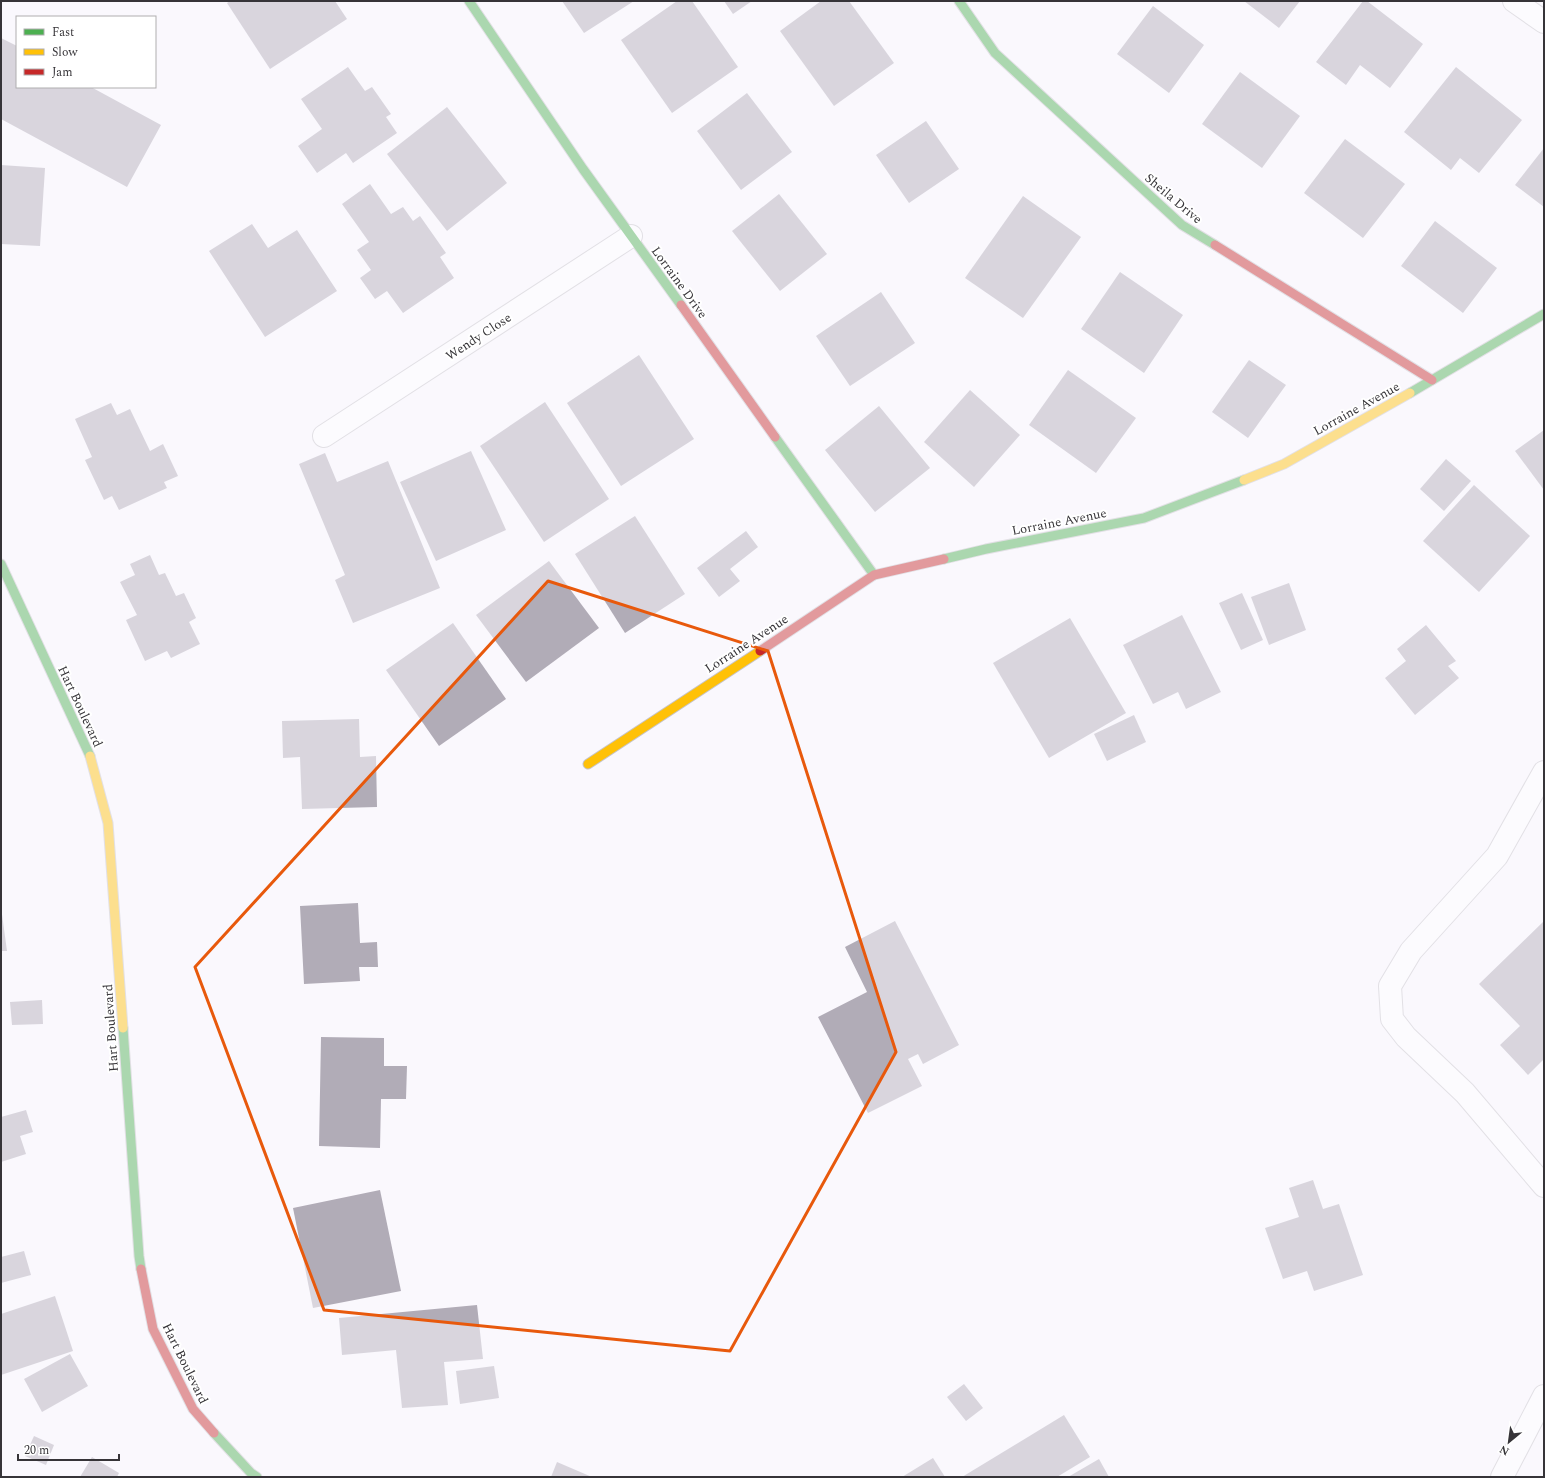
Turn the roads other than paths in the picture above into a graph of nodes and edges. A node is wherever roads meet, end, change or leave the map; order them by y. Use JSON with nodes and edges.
{"nodes":[{"id":1,"x":469,"y":1,"type":"edge"},
{"id":2,"x":959,"y":1,"type":"edge"},
{"id":3,"x":1514,"y":1,"type":"edge"},
{"id":4,"x":1544,"y":22,"type":"edge"},
{"id":5,"x":631,"y":236,"type":"junction"},
{"id":6,"x":1544,"y":314,"type":"edge"},
{"id":7,"x":1432,"y":380,"type":"junction"},
{"id":8,"x":324,"y":436,"type":"dead end"},
{"id":9,"x":1,"y":564,"type":"edge"},
{"id":10,"x":874,"y":575,"type":"junction"},
{"id":11,"x":588,"y":764,"type":"dead end"},
{"id":12,"x":1544,"y":772,"type":"edge"},
{"id":13,"x":1544,"y":1186,"type":"edge"},
{"id":14,"x":1544,"y":1396,"type":"edge"},
{"id":15,"x":257,"y":1477,"type":"edge"},
{"id":16,"x":1502,"y":1477,"type":"edge"}],
"edges":[{"from":1,"to":5,"type":"street","name":"Lorraine Drive"},
{"from":2,"to":7,"type":"street","name":"Sheila Drive"},
{"from":3,"to":4,"type":"street"},
{"from":5,"to":8,"type":"street","name":"Wendy Close"},
{"from":5,"to":10,"type":"street","name":"Lorraine Drive"},
{"from":6,"to":7,"type":"street","name":"Lorraine Avenue"},
{"from":7,"to":10,"type":"street","name":"Lorraine Avenue"},
{"from":9,"to":15,"type":"street","name":"Hart Boulevard"},
{"from":10,"to":11,"type":"street","name":"Lorraine Avenue"},
{"from":12,"to":13,"type":"street"},
{"from":14,"to":16,"type":"street"}]}
